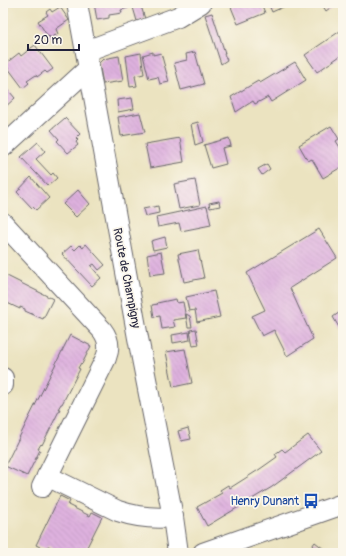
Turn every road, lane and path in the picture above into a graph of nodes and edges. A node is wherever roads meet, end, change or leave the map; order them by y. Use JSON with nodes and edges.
{"nodes":[{"id":1,"x":77,"y":3,"type":"edge"},
{"id":2,"x":201,"y":3,"type":"edge"},
{"id":3,"x":87,"y":60,"type":"junction"},
{"id":4,"x":3,"y":147,"type":"edge"},
{"id":5,"x":3,"y":223,"type":"edge"},
{"id":6,"x":138,"y":338,"type":"junction"},
{"id":7,"x":109,"y":343,"type":"junction"},
{"id":8,"x":3,"y":378,"type":"edge"},
{"id":9,"x":3,"y":385,"type":"edge"},
{"id":10,"x":343,"y":504,"type":"edge"},
{"id":11,"x":173,"y":517,"type":"junction"},
{"id":12,"x":178,"y":553,"type":"edge"},
{"id":13,"x":203,"y":553,"type":"edge"}],
"edges":[{"from":1,"to":3,"type":"street","name":"Route de Champigny"},
{"from":2,"to":3,"type":"street"},
{"from":3,"to":4,"type":"street"},
{"from":3,"to":6,"type":"street","name":"Route de Champigny"},
{"from":5,"to":7,"type":"street"},
{"from":6,"to":7,"type":"street"},
{"from":6,"to":11,"type":"street","name":"Route de Champigny"},
{"from":7,"to":11,"type":"street"},
{"from":8,"to":9,"type":"street"},
{"from":10,"to":13,"type":"street"},
{"from":11,"to":12,"type":"street","name":"Route de Champigny"}]}
